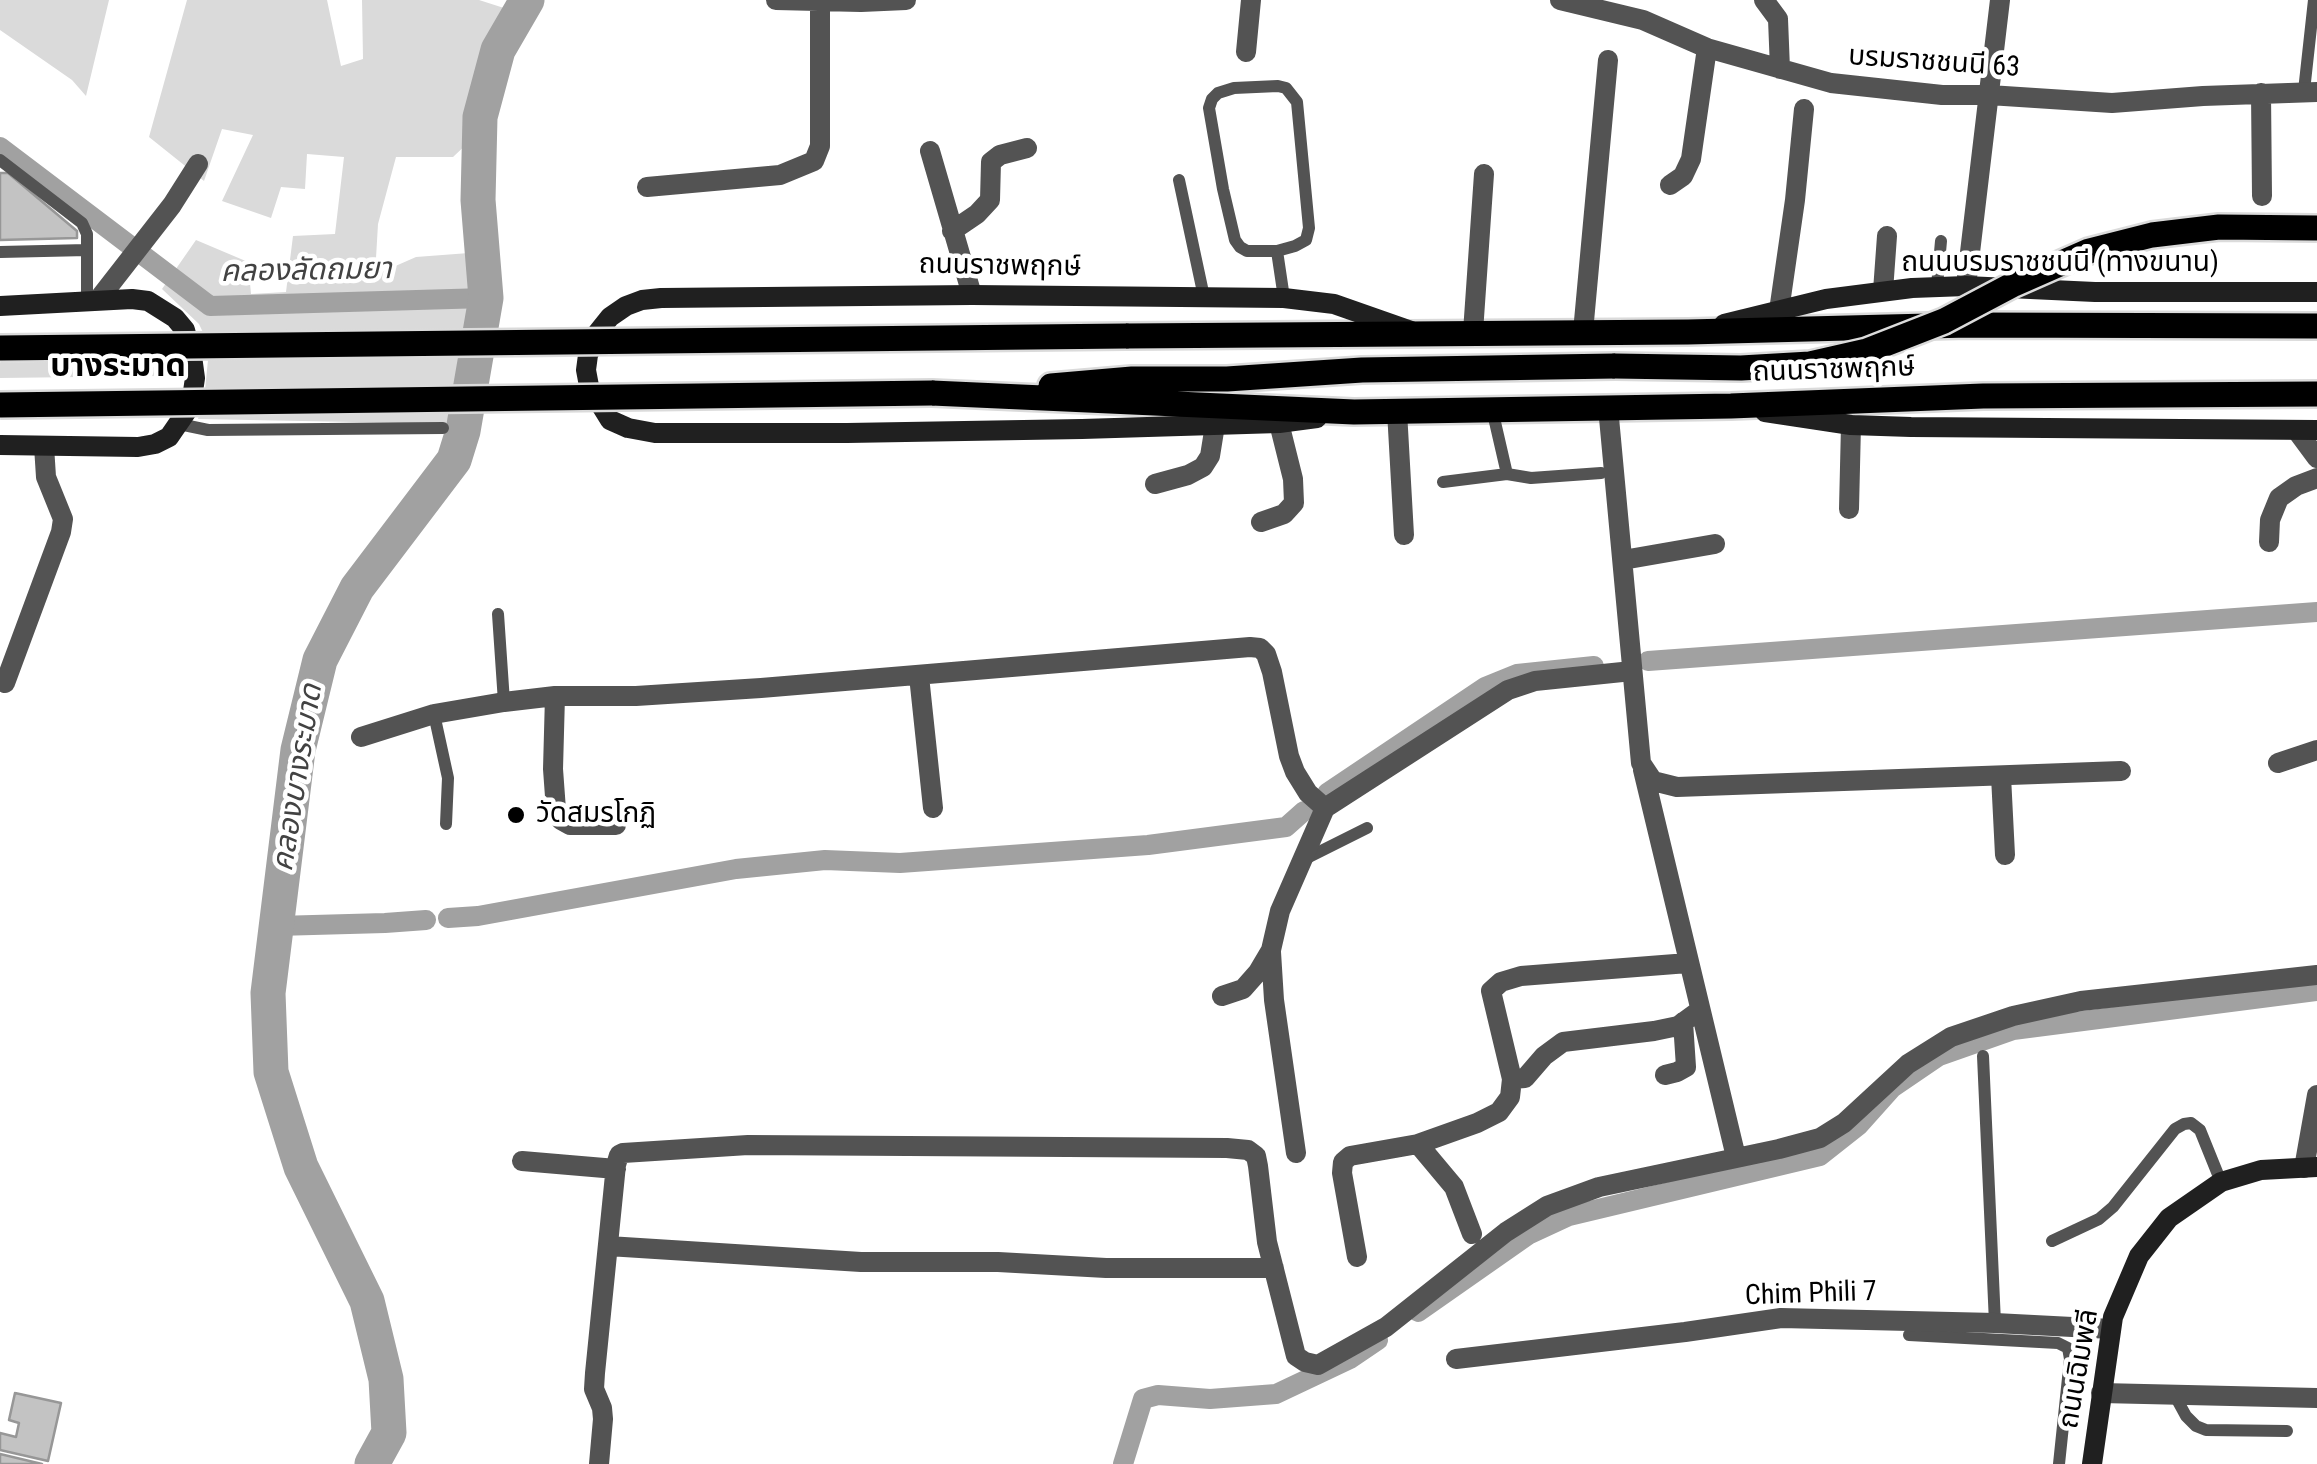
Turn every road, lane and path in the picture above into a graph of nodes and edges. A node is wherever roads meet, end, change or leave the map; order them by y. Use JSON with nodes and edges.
{"nodes":[{"id":1,"x":776,"y":0,"type":"edge"},
{"id":2,"x":906,"y":0,"type":"edge"},
{"id":3,"x":1251,"y":0,"type":"edge"},
{"id":4,"x":1560,"y":0,"type":"edge"},
{"id":5,"x":1764,"y":0,"type":"edge"},
{"id":6,"x":2000,"y":0,"type":"edge"},
{"id":7,"x":2314,"y":0,"type":"edge"},
{"id":8,"x":820,"y":1,"type":"edge"},
{"id":9,"x":1706,"y":48,"type":"junction"},
{"id":10,"x":1246,"y":52,"type":"dead end"},
{"id":11,"x":1608,"y":60,"type":"dead end"},
{"id":12,"x":1780,"y":69,"type":"junction"},
{"id":13,"x":2310,"y":92,"type":"edge"},
{"id":14,"x":2261,"y":94,"type":"junction"},
{"id":15,"x":1989,"y":95,"type":"junction"},
{"id":16,"x":1804,"y":109,"type":"dead end"},
{"id":17,"x":1027,"y":148,"type":"dead end"},
{"id":18,"x":930,"y":151,"type":"dead end"},
{"id":19,"x":0,"y":160,"type":"edge"},
{"id":20,"x":198,"y":164,"type":"dead end"},
{"id":21,"x":1484,"y":174,"type":"dead end"},
{"id":22,"x":1179,"y":180,"type":"dead end"},
{"id":23,"x":1670,"y":185,"type":"dead end"},
{"id":24,"x":647,"y":187,"type":"dead end"},
{"id":25,"x":2262,"y":196,"type":"dead end"},
{"id":26,"x":2317,"y":228,"type":"edge"},
{"id":27,"x":952,"y":232,"type":"junction"},
{"id":28,"x":1886,"y":236,"type":"dead end"},
{"id":29,"x":1942,"y":240,"type":"dead end"},
{"id":30,"x":88,"y":250,"type":"junction"},
{"id":31,"x":1278,"y":250,"type":"junction"},
{"id":32,"x":0,"y":252,"type":"edge"},
{"id":33,"x":1936,"y":286,"type":"junction"},
{"id":34,"x":1966,"y":286,"type":"junction"},
{"id":35,"x":1883,"y":291,"type":"junction"},
{"id":36,"x":2317,"y":292,"type":"edge"},
{"id":37,"x":972,"y":296,"type":"junction"},
{"id":38,"x":1204,"y":297,"type":"junction"},
{"id":39,"x":1284,"y":298,"type":"junction"},
{"id":40,"x":93,"y":301,"type":"junction"},
{"id":41,"x":0,"y":306,"type":"edge"},
{"id":42,"x":1778,"y":311,"type":"junction"},
{"id":43,"x":2317,"y":326,"type":"edge"},
{"id":44,"x":1473,"y":332,"type":"junction"},
{"id":45,"x":1583,"y":332,"type":"junction"},
{"id":46,"x":1688,"y":332,"type":"junction"},
{"id":47,"x":1418,"y":334,"type":"junction"},
{"id":48,"x":0,"y":348,"type":"edge"},
{"id":49,"x":964,"y":394,"type":"junction"},
{"id":50,"x":2317,"y":394,"type":"edge"},
{"id":51,"x":0,"y":406,"type":"edge"},
{"id":52,"x":1732,"y":406,"type":"junction"},
{"id":53,"x":1608,"y":407,"type":"junction"},
{"id":54,"x":1492,"y":408,"type":"junction"},
{"id":55,"x":1397,"y":411,"type":"junction"},
{"id":56,"x":1354,"y":412,"type":"junction"},
{"id":57,"x":1280,"y":423,"type":"junction"},
{"id":58,"x":178,"y":424,"type":"junction"},
{"id":59,"x":1850,"y":424,"type":"junction"},
{"id":60,"x":1215,"y":426,"type":"junction"},
{"id":61,"x":443,"y":428,"type":"dead end"},
{"id":62,"x":2307,"y":430,"type":"edge"},
{"id":63,"x":0,"y":445,"type":"edge"},
{"id":64,"x":44,"y":446,"type":"junction"},
{"id":65,"x":2317,"y":458,"type":"edge"},
{"id":66,"x":1602,"y":473,"type":"dead end"},
{"id":67,"x":1507,"y":474,"type":"junction"},
{"id":68,"x":2317,"y":478,"type":"edge"},
{"id":69,"x":1443,"y":482,"type":"dead end"},
{"id":70,"x":1155,"y":484,"type":"dead end"},
{"id":71,"x":1850,"y":509,"type":"dead end"},
{"id":72,"x":1260,"y":522,"type":"dead end"},
{"id":73,"x":1404,"y":534,"type":"dead end"},
{"id":74,"x":2269,"y":542,"type":"dead end"},
{"id":75,"x":1715,"y":544,"type":"dead end"},
{"id":76,"x":1623,"y":560,"type":"junction"},
{"id":77,"x":498,"y":614,"type":"dead end"},
{"id":78,"x":1632,"y":671,"type":"junction"},
{"id":79,"x":919,"y":676,"type":"junction"},
{"id":80,"x":5,"y":684,"type":"dead end"},
{"id":81,"x":555,"y":696,"type":"junction"},
{"id":82,"x":504,"y":702,"type":"junction"},
{"id":83,"x":434,"y":714,"type":"junction"},
{"id":84,"x":361,"y":737,"type":"dead end"},
{"id":85,"x":2317,"y":750,"type":"edge"},
{"id":86,"x":2278,"y":762,"type":"dead end"},
{"id":87,"x":1641,"y":763,"type":"junction"},
{"id":88,"x":2121,"y":771,"type":"dead end"},
{"id":89,"x":2000,"y":776,"type":"junction"},
{"id":90,"x":933,"y":808,"type":"dead end"},
{"id":91,"x":1325,"y":808,"type":"junction"},
{"id":92,"x":446,"y":824,"type":"dead end"},
{"id":93,"x":616,"y":826,"type":"dead end"},
{"id":94,"x":1368,"y":828,"type":"dead end"},
{"id":95,"x":2005,"y":855,"type":"dead end"},
{"id":96,"x":1302,"y":860,"type":"junction"},
{"id":97,"x":1271,"y":950,"type":"junction"},
{"id":98,"x":1688,"y":963,"type":"junction"},
{"id":99,"x":2317,"y":975,"type":"edge"},
{"id":100,"x":1222,"y":996,"type":"dead end"},
{"id":101,"x":1691,"y":1016,"type":"junction"},
{"id":102,"x":1983,"y":1056,"type":"dead end"},
{"id":103,"x":1665,"y":1075,"type":"dead end"},
{"id":104,"x":1512,"y":1079,"type":"junction"},
{"id":105,"x":2317,"y":1094,"type":"edge"},
{"id":106,"x":1418,"y":1144,"type":"junction"},
{"id":107,"x":1296,"y":1153,"type":"dead end"},
{"id":108,"x":1736,"y":1157,"type":"junction"},
{"id":109,"x":522,"y":1161,"type":"dead end"},
{"id":110,"x":2311,"y":1167,"type":"edge"},
{"id":111,"x":616,"y":1169,"type":"junction"},
{"id":112,"x":2221,"y":1182,"type":"junction"},
{"id":113,"x":1472,"y":1234,"type":"dead end"},
{"id":114,"x":2052,"y":1241,"type":"dead end"},
{"id":115,"x":608,"y":1246,"type":"junction"},
{"id":116,"x":1356,"y":1257,"type":"dead end"},
{"id":117,"x":1274,"y":1268,"type":"junction"},
{"id":118,"x":1995,"y":1323,"type":"junction"},
{"id":119,"x":2110,"y":1329,"type":"junction"},
{"id":120,"x":1908,"y":1335,"type":"dead end"},
{"id":121,"x":1456,"y":1359,"type":"dead end"},
{"id":122,"x":2101,"y":1392,"type":"junction"},
{"id":123,"x":2174,"y":1394,"type":"junction"},
{"id":124,"x":2317,"y":1398,"type":"edge"},
{"id":125,"x":2287,"y":1432,"type":"dead end"},
{"id":126,"x":599,"y":1464,"type":"edge"},
{"id":127,"x":2060,"y":1464,"type":"edge"},
{"id":128,"x":2092,"y":1464,"type":"edge"}],
"edges":[{"from":1,"to":8,"type":"street"},
{"from":2,"to":8,"type":"street"},
{"from":3,"to":10,"type":"street"},
{"from":4,"to":9,"type":"street","name":"บรมราชชนนี 63"},
{"from":5,"to":12,"type":"street"},
{"from":6,"to":15,"type":"street"},
{"from":7,"to":13,"type":"lane"},
{"from":8,"to":24,"type":"street"},
{"from":9,"to":12,"type":"street","name":"บรมราชชนนี 63"},
{"from":9,"to":23,"type":"street"},
{"from":11,"to":45,"type":"street"},
{"from":12,"to":15,"type":"street","name":"บรมราชชนนี 63"},
{"from":13,"to":14,"type":"street","name":"บรมราชชนนี 63"},
{"from":14,"to":15,"type":"street","name":"บรมราชชนนี 63"},
{"from":14,"to":25,"type":"street"},
{"from":15,"to":34,"type":"street"},
{"from":16,"to":42,"type":"street"},
{"from":17,"to":27,"type":"street"},
{"from":18,"to":27,"type":"street"},
{"from":19,"to":30,"type":"lane"},
{"from":20,"to":40,"type":"street"},
{"from":21,"to":44,"type":"street"},
{"from":22,"to":38,"type":"lane"},
{"from":26,"to":49,"type":"main road","bridge":true},
{"from":27,"to":37,"type":"street"},
{"from":28,"to":35,"type":"street"},
{"from":29,"to":33,"type":"lane"},
{"from":30,"to":32,"type":"lane"},
{"from":30,"to":40,"type":"lane"},
{"from":31,"to":31,"type":"lane"},
{"from":31,"to":39,"type":"lane"},
{"from":33,"to":34,"type":"main road","name":"ถนนบรมราชชนนี (ทางขนาน)"},
{"from":33,"to":35,"type":"main road","name":"ถนนบรมราชชนนี (ทางขนาน)"},
{"from":34,"to":36,"type":"main road","name":"ถนนบรมราชชนนี (ทางขนาน)"},
{"from":35,"to":42,"type":"main road","name":"ถนนบรมราชชนนี (ทางขนาน)"},
{"from":37,"to":38,"type":"main road","name":"ถนนราชพฤกษ์"},
{"from":37,"to":60,"type":"main road","name":"ถนนราชพฤกษ์"},
{"from":38,"to":39,"type":"main road","name":"ถนนราชพฤกษ์"},
{"from":39,"to":47,"type":"main road","name":"ถนนราชพฤกษ์"},
{"from":40,"to":41,"type":"main road"},
{"from":40,"to":58,"type":"main road"},
{"from":42,"to":46,"type":"main road","name":"ถนนบรมราชชนนี (ทางขนาน)"},
{"from":43,"to":46,"type":"main road","name":"ถนนราชพฤกษ์"},
{"from":44,"to":45,"type":"main road","name":"ถนนราชพฤกษ์"},
{"from":44,"to":47,"type":"main road","name":"ถนนราชพฤกษ์"},
{"from":45,"to":46,"type":"main road","name":"ถนนราชพฤกษ์"},
{"from":47,"to":48,"type":"main road","name":"ถนนราชพฤกษ์","bridge":true},
{"from":49,"to":51,"type":"main road","name":"ถนนราชพฤกษ์","bridge":true},
{"from":49,"to":56,"type":"main road","name":"ถนนราชพฤกษ์"},
{"from":50,"to":52,"type":"main road","name":"ถนนราชพฤกษ์"},
{"from":52,"to":53,"type":"main road","name":"ถนนราชพฤกษ์"},
{"from":52,"to":59,"type":"main road"},
{"from":53,"to":54,"type":"main road","name":"ถนนราชพฤกษ์"},
{"from":53,"to":76,"type":"street"},
{"from":54,"to":55,"type":"main road","name":"ถนนราชพฤกษ์"},
{"from":54,"to":67,"type":"lane"},
{"from":55,"to":56,"type":"main road","name":"ถนนราชพฤกษ์"},
{"from":55,"to":73,"type":"street"},
{"from":56,"to":57,"type":"main road","name":"ถนนราชพฤกษ์"},
{"from":57,"to":60,"type":"main road","name":"ถนนราชพฤกษ์"},
{"from":57,"to":72,"type":"street"},
{"from":58,"to":61,"type":"lane"},
{"from":58,"to":64,"type":"main road"},
{"from":59,"to":62,"type":"main road"},
{"from":59,"to":71,"type":"street"},
{"from":60,"to":70,"type":"street"},
{"from":62,"to":65,"type":"street"},
{"from":63,"to":64,"type":"main road"},
{"from":64,"to":80,"type":"street"},
{"from":66,"to":67,"type":"lane"},
{"from":67,"to":69,"type":"lane"},
{"from":68,"to":74,"type":"street"},
{"from":75,"to":76,"type":"street"},
{"from":76,"to":78,"type":"street"},
{"from":77,"to":82,"type":"lane"},
{"from":78,"to":87,"type":"street"},
{"from":78,"to":91,"type":"street"},
{"from":79,"to":81,"type":"street"},
{"from":79,"to":90,"type":"street"},
{"from":79,"to":91,"type":"street"},
{"from":81,"to":82,"type":"street"},
{"from":81,"to":93,"type":"street"},
{"from":82,"to":83,"type":"street"},
{"from":83,"to":84,"type":"street"},
{"from":83,"to":92,"type":"lane"},
{"from":85,"to":86,"type":"street"},
{"from":87,"to":89,"type":"street"},
{"from":87,"to":98,"type":"street"},
{"from":88,"to":89,"type":"street"},
{"from":89,"to":95,"type":"street"},
{"from":91,"to":96,"type":"street"},
{"from":94,"to":96,"type":"lane"},
{"from":96,"to":97,"type":"street"},
{"from":97,"to":100,"type":"street"},
{"from":97,"to":107,"type":"street"},
{"from":98,"to":101,"type":"street"},
{"from":98,"to":104,"type":"street"},
{"from":99,"to":108,"type":"street"},
{"from":101,"to":103,"type":"street"},
{"from":101,"to":104,"type":"street"},
{"from":101,"to":108,"type":"street"},
{"from":102,"to":118,"type":"lane"},
{"from":104,"to":106,"type":"street"},
{"from":105,"to":110,"type":"street"},
{"from":106,"to":113,"type":"street"},
{"from":106,"to":116,"type":"street"},
{"from":108,"to":117,"type":"street"},
{"from":109,"to":111,"type":"street"},
{"from":110,"to":112,"type":"main road","name":"ถนนฉิมพลี"},
{"from":111,"to":115,"type":"street"},
{"from":111,"to":117,"type":"street"},
{"from":112,"to":114,"type":"lane"},
{"from":112,"to":119,"type":"main road","name":"ถนนฉิมพลี"},
{"from":115,"to":117,"type":"street"},
{"from":115,"to":126,"type":"street"},
{"from":118,"to":119,"type":"street","name":"Chim Phili 7"},
{"from":118,"to":121,"type":"street","name":"Chim Phili 7"},
{"from":119,"to":122,"type":"main road","name":"ถนนฉิมพลี"},
{"from":120,"to":127,"type":"lane"},
{"from":122,"to":123,"type":"street"},
{"from":122,"to":128,"type":"main road","name":"ถนนฉิมพลี"},
{"from":123,"to":124,"type":"street"},
{"from":123,"to":125,"type":"lane"}]}
